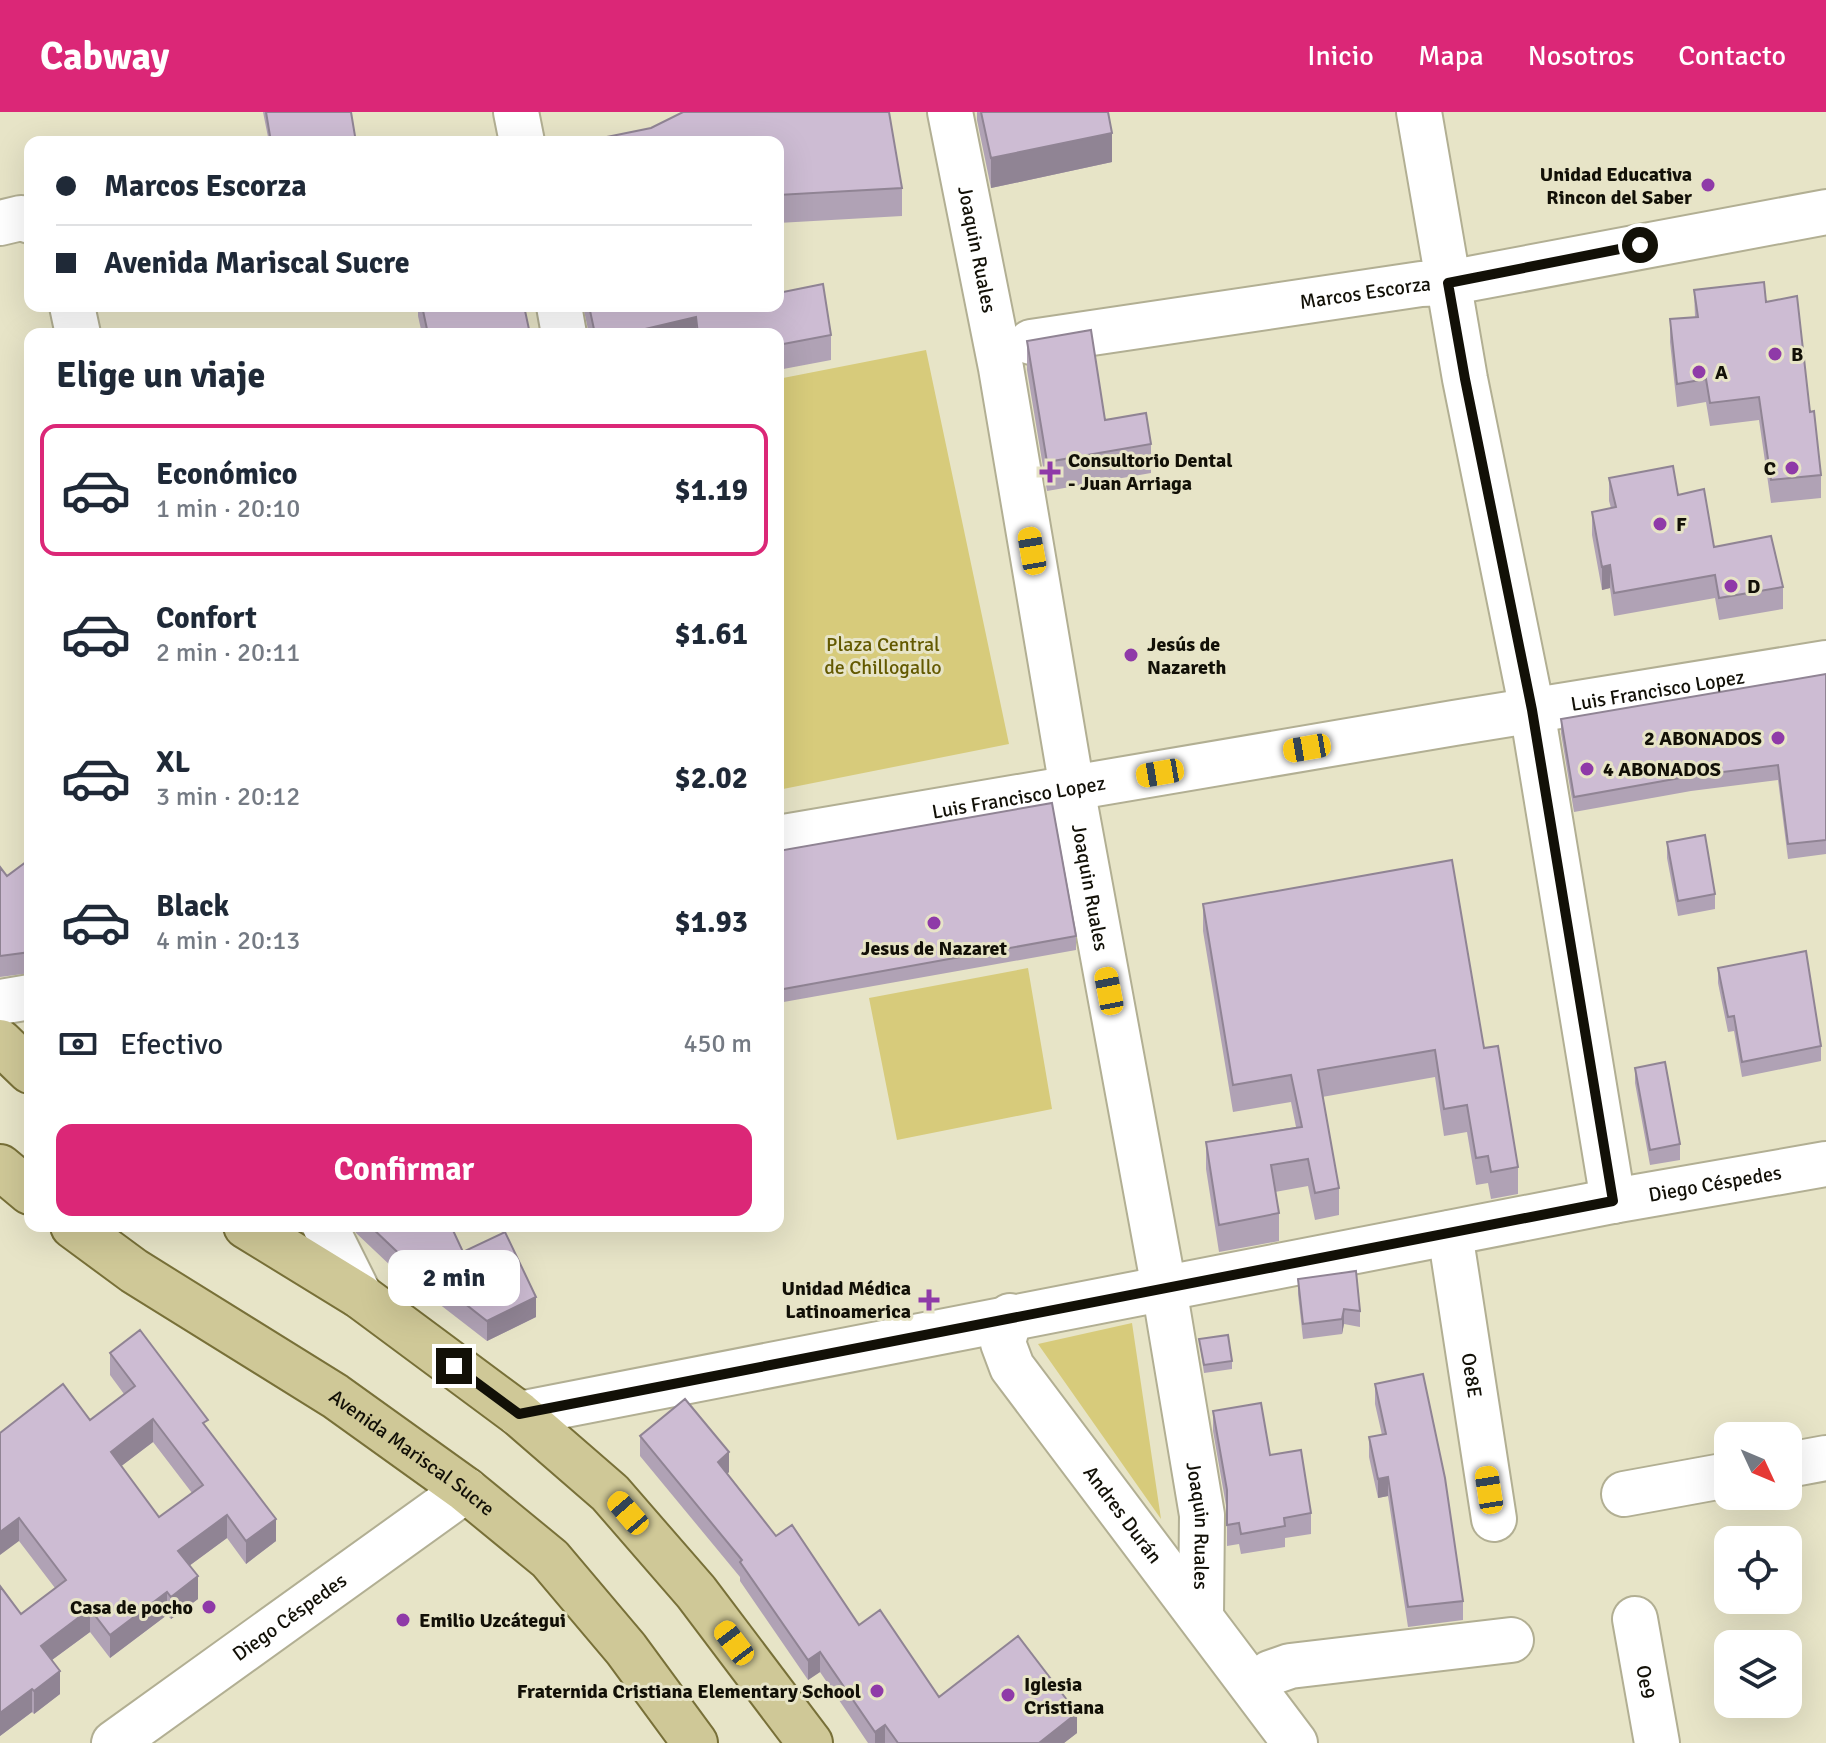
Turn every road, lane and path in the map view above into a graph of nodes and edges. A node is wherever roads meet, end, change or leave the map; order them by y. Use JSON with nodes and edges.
{"nodes":[{"id":1,"x":516,"y":112,"type":"edge"},
{"id":2,"x":950,"y":112,"type":"edge"},
{"id":3,"x":1419,"y":112,"type":"edge"},
{"id":4,"x":521,"y":136,"type":"edge"},
{"id":5,"x":1826,"y":212,"type":"edge"},
{"id":6,"x":24,"y":219,"type":"edge"},
{"id":7,"x":0,"y":223,"type":"edge"},
{"id":8,"x":1448,"y":283,"type":"junction"},
{"id":9,"x":996,"y":348,"type":"junction"},
{"id":10,"x":1826,"y":663,"type":"edge"},
{"id":11,"x":1532,"y":710,"type":"junction"},
{"id":12,"x":1072,"y":788,"type":"junction"},
{"id":13,"x":784,"y":837,"type":"edge"},
{"id":14,"x":24,"y":998,"type":"edge"},
{"id":15,"x":0,"y":1002,"type":"edge"},
{"id":16,"x":0,"y":1042,"type":"edge"},
{"id":17,"x":24,"y":1065,"type":"edge"},
{"id":18,"x":1826,"y":1164,"type":"edge"},
{"id":19,"x":0,"y":1167,"type":"edge"},
{"id":20,"x":24,"y":1187,"type":"edge"},
{"id":21,"x":1613,"y":1201,"type":"junction"},
{"id":22,"x":81,"y":1232,"type":"edge"},
{"id":23,"x":256,"y":1232,"type":"edge"},
{"id":24,"x":328,"y":1232,"type":"edge"},
{"id":25,"x":1450,"y":1233,"type":"junction"},
{"id":26,"x":1164,"y":1288,"type":"junction"},
{"id":27,"x":360,"y":1296,"type":"junction"},
{"id":28,"x":1010,"y":1316,"type":"junction"},
{"id":29,"x":519,"y":1414,"type":"junction"},
{"id":30,"x":1826,"y":1458,"type":"edge"},
{"id":31,"x":1802,"y":1462,"type":"edge"},
{"id":32,"x":1714,"y":1478,"type":"edge"},
{"id":33,"x":466,"y":1490,"type":"junction"},
{"id":34,"x":1624,"y":1494,"type":"dead end"},
{"id":35,"x":1494,"y":1519,"type":"dead end"},
{"id":36,"x":1201,"y":1616,"type":"junction"},
{"id":37,"x":1635,"y":1619,"type":"dead end"},
{"id":38,"x":1511,"y":1640,"type":"dead end"},
{"id":39,"x":1254,"y":1686,"type":"junction"},
{"id":40,"x":114,"y":1743,"type":"edge"},
{"id":41,"x":695,"y":1743,"type":"edge"},
{"id":42,"x":810,"y":1743,"type":"edge"},
{"id":43,"x":1295,"y":1743,"type":"edge"},
{"id":44,"x":1657,"y":1743,"type":"edge"}],
"edges":[{"from":1,"to":4,"type":"street"},
{"from":2,"to":9,"type":"street","name":"Joaquin Ruales"},
{"from":3,"to":8,"type":"street"},
{"from":5,"to":8,"type":"street","name":"Marcos Escorza"},
{"from":6,"to":7,"type":"street"},
{"from":8,"to":9,"type":"street","name":"Marcos Escorza"},
{"from":8,"to":11,"type":"street"},
{"from":9,"to":12,"type":"street","name":"Joaquin Ruales"},
{"from":10,"to":11,"type":"street","name":"Luis Francisco Lopez"},
{"from":11,"to":12,"type":"street","name":"Luis Francisco Lopez"},
{"from":11,"to":21,"type":"street"},
{"from":12,"to":13,"type":"street","name":"Luis Francisco Lopez"},
{"from":12,"to":26,"type":"street","name":"Joaquin Ruales"},
{"from":14,"to":15,"type":"street"},
{"from":16,"to":17,"type":"main road"},
{"from":18,"to":21,"type":"street","name":"Diego Céspedes"},
{"from":19,"to":20,"type":"main road"},
{"from":21,"to":25,"type":"street","name":"Diego Céspedes"},
{"from":22,"to":33,"type":"main road","name":"Avenida Mariscal Sucre"},
{"from":23,"to":27,"type":"main road"},
{"from":24,"to":27,"type":"street"},
{"from":25,"to":26,"type":"street","name":"Diego Céspedes"},
{"from":25,"to":35,"type":"street","name":"Oe8E"},
{"from":26,"to":28,"type":"street","name":"Diego Céspedes"},
{"from":26,"to":36,"type":"street","name":"Joaquin Ruales"},
{"from":27,"to":29,"type":"main road"},
{"from":28,"to":29,"type":"street","name":"Diego Céspedes"},
{"from":28,"to":36,"type":"street","name":"Andres Durán"},
{"from":29,"to":42,"type":"main road"},
{"from":30,"to":31,"type":"street"},
{"from":32,"to":34,"type":"street"},
{"from":33,"to":40,"type":"street","name":"Diego Céspedes"},
{"from":33,"to":41,"type":"main road","name":"Avenida Mariscal Sucre"},
{"from":36,"to":39,"type":"street","name":"Andres Durán"},
{"from":37,"to":44,"type":"street","name":"Oe9"},
{"from":38,"to":39,"type":"street"},
{"from":39,"to":43,"type":"street","name":"Andres Durán"}]}
